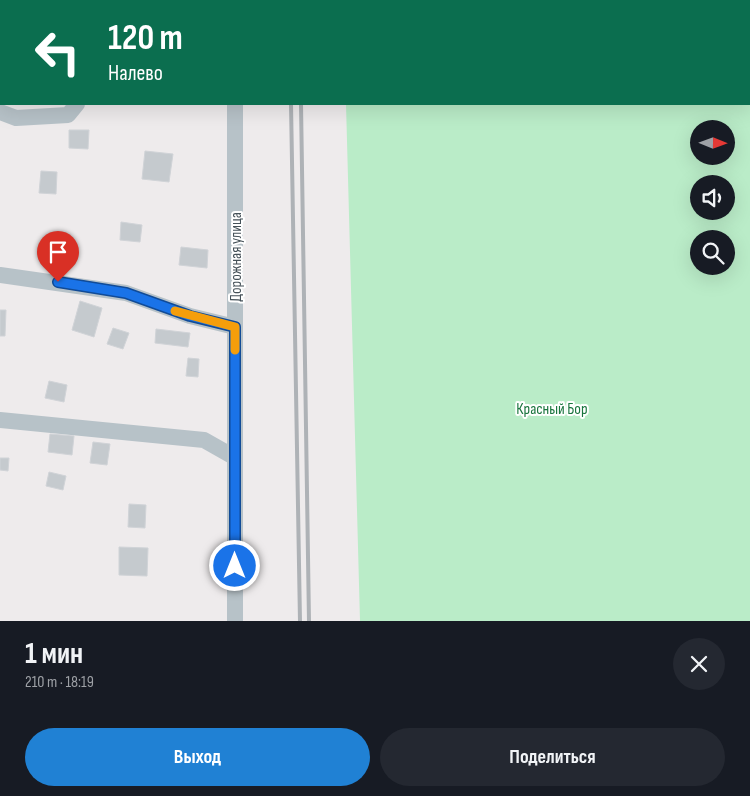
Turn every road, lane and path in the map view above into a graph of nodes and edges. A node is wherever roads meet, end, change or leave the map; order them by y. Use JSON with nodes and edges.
{"nodes":[{"id":1,"x":76,"y":105,"type":"edge"},
{"id":2,"x":235,"y":105,"type":"edge"},
{"id":3,"x":0,"y":112,"type":"edge"},
{"id":4,"x":0,"y":275,"type":"edge"},
{"id":5,"x":235,"y":327,"type":"junction"},
{"id":6,"x":0,"y":420,"type":"edge"},
{"id":7,"x":234,"y":457,"type":"junction"},
{"id":8,"x":235,"y":621,"type":"edge"}],
"edges":[{"from":1,"to":3,"type":"street"},
{"from":2,"to":5,"type":"street","name":"Дорожная улица"},
{"from":4,"to":5,"type":"street"},
{"from":5,"to":7,"type":"street","name":"Дорожная улица"},
{"from":6,"to":7,"type":"street"},
{"from":7,"to":8,"type":"street","name":"Дорожная улица"}]}
